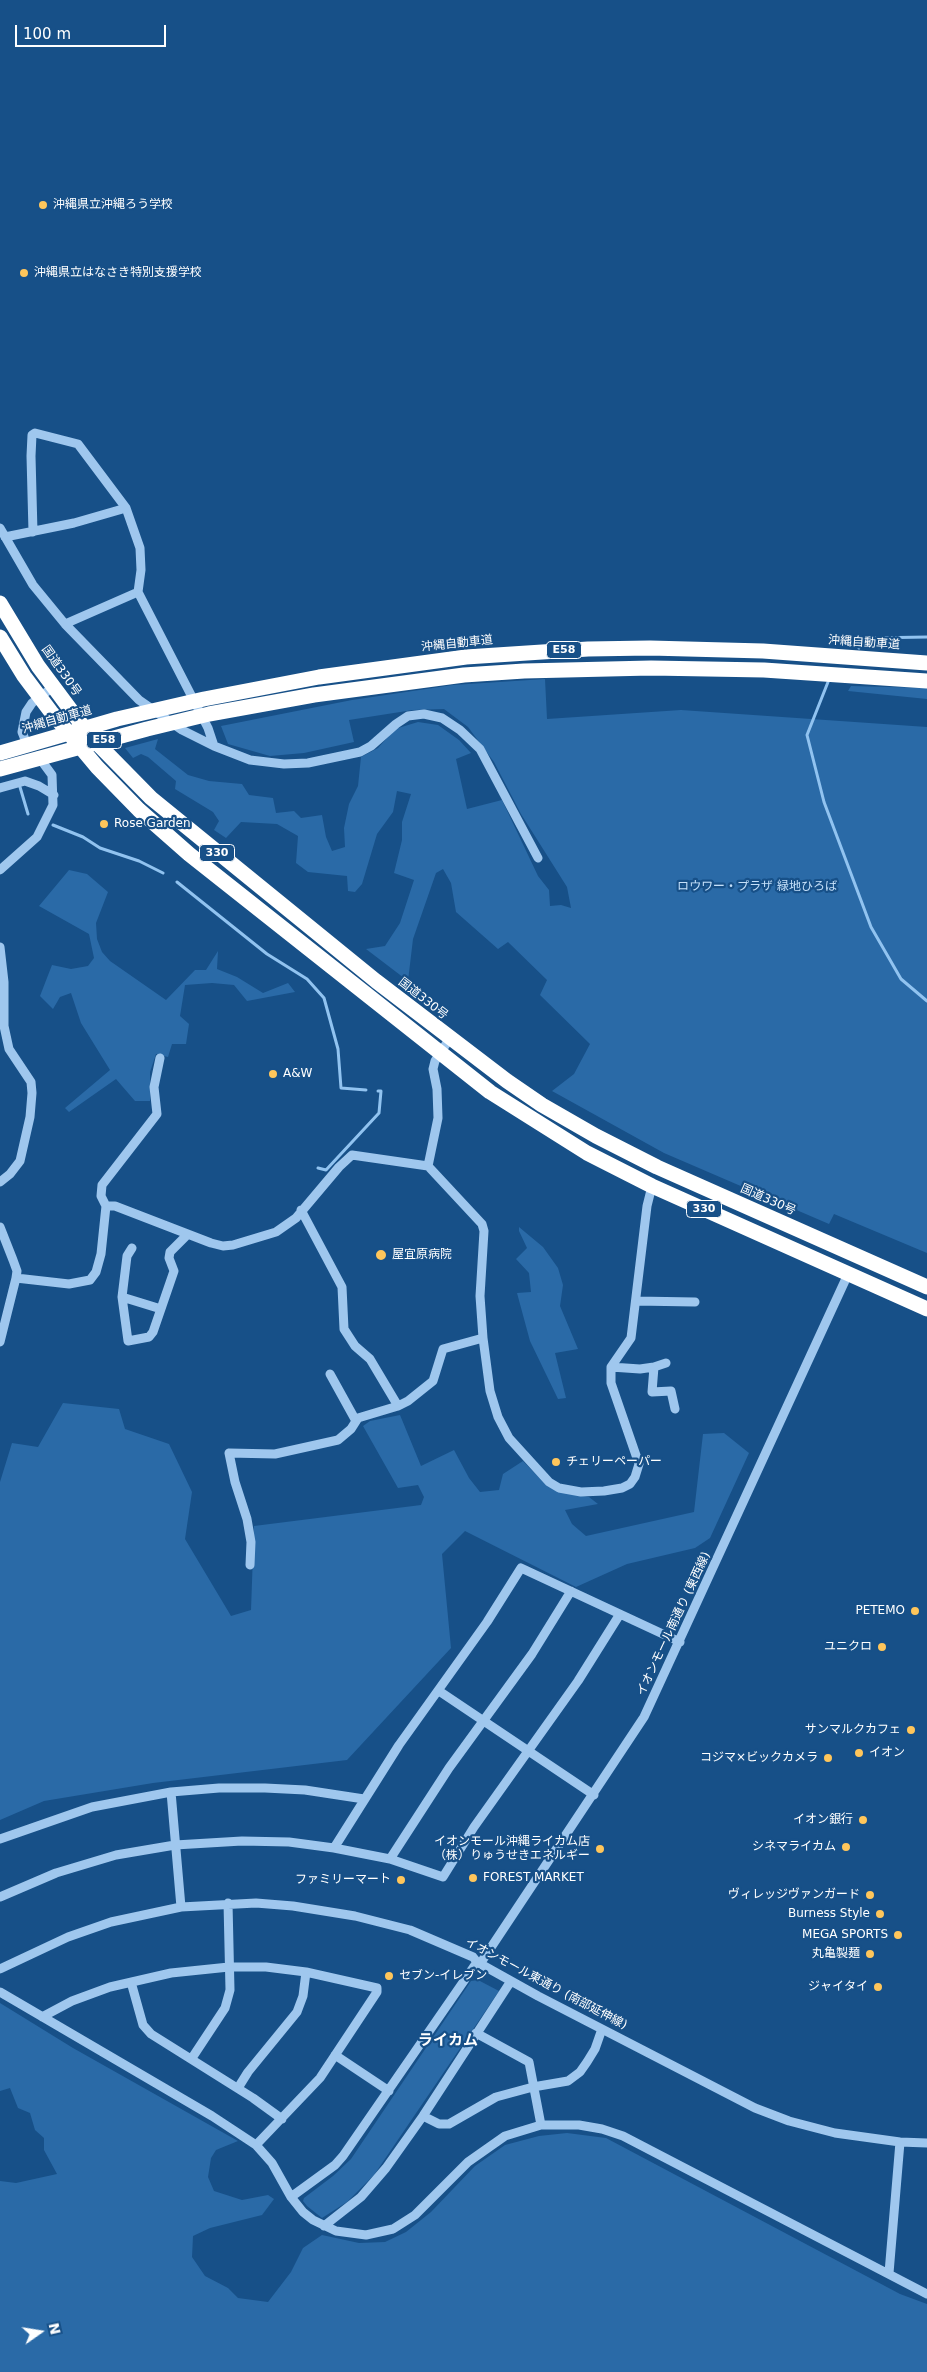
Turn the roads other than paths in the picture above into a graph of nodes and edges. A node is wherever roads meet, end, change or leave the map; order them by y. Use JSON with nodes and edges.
{"nodes":[{"id":1,"x":126,"y":508,"type":"junction"},
{"id":2,"x":0,"y":528,"type":"edge"},
{"id":3,"x":33,"y":532,"type":"junction"},
{"id":4,"x":5,"y":537,"type":"junction"},
{"id":5,"x":138,"y":592,"type":"junction"},
{"id":6,"x":0,"y":603,"type":"edge"},
{"id":7,"x":65,"y":624,"type":"junction"},
{"id":8,"x":0,"y":637,"type":"edge"},
{"id":9,"x":927,"y":663,"type":"edge"},
{"id":10,"x":927,"y":681,"type":"edge"},
{"id":11,"x":53,"y":687,"type":"junction"},
{"id":12,"x":40,"y":697,"type":"junction"},
{"id":13,"x":214,"y":746,"type":"junction"},
{"id":14,"x":0,"y":752,"type":"edge"},
{"id":15,"x":0,"y":769,"type":"edge"},
{"id":16,"x":0,"y":788,"type":"edge"},
{"id":17,"x":54,"y":795,"type":"junction"},
{"id":18,"x":538,"y":858,"type":"dead end"},
{"id":19,"x":0,"y":870,"type":"edge"},
{"id":20,"x":0,"y":947,"type":"edge"},
{"id":21,"x":2,"y":982,"type":"edge"},
{"id":22,"x":450,"y":1038,"type":"junction"},
{"id":23,"x":439,"y":1053,"type":"junction"},
{"id":24,"x":160,"y":1058,"type":"dead end"},
{"id":25,"x":428,"y":1166,"type":"junction"},
{"id":26,"x":0,"y":1182,"type":"edge"},
{"id":27,"x":652,"y":1186,"type":"junction"},
{"id":28,"x":106,"y":1206,"type":"junction"},
{"id":29,"x":302,"y":1210,"type":"junction"},
{"id":30,"x":0,"y":1227,"type":"edge"},
{"id":31,"x":187,"y":1235,"type":"junction"},
{"id":32,"x":132,"y":1248,"type":"dead end"},
{"id":33,"x":849,"y":1272,"type":"junction"},
{"id":34,"x":16,"y":1278,"type":"junction"},
{"id":35,"x":927,"y":1287,"type":"edge"},
{"id":36,"x":122,"y":1297,"type":"junction"},
{"id":37,"x":636,"y":1301,"type":"junction"},
{"id":38,"x":695,"y":1302,"type":"dead end"},
{"id":39,"x":927,"y":1308,"type":"edge"},
{"id":40,"x":161,"y":1309,"type":"junction"},
{"id":41,"x":4,"y":1311,"type":"edge"},
{"id":42,"x":482,"y":1338,"type":"junction"},
{"id":43,"x":0,"y":1342,"type":"edge"},
{"id":44,"x":666,"y":1362,"type":"dead end"},
{"id":45,"x":611,"y":1367,"type":"junction"},
{"id":46,"x":654,"y":1367,"type":"junction"},
{"id":47,"x":330,"y":1374,"type":"dead end"},
{"id":48,"x":398,"y":1406,"type":"junction"},
{"id":49,"x":675,"y":1409,"type":"dead end"},
{"id":50,"x":356,"y":1421,"type":"junction"},
{"id":51,"x":250,"y":1565,"type":"dead end"},
{"id":52,"x":571,"y":1592,"type":"junction"},
{"id":53,"x":620,"y":1614,"type":"junction"},
{"id":54,"x":680,"y":1642,"type":"junction"},
{"id":55,"x":439,"y":1691,"type":"junction"},
{"id":56,"x":483,"y":1721,"type":"junction"},
{"id":57,"x":528,"y":1751,"type":"junction"},
{"id":58,"x":170,"y":1792,"type":"junction"},
{"id":59,"x":594,"y":1795,"type":"junction"},
{"id":60,"x":364,"y":1799,"type":"junction"},
{"id":61,"x":0,"y":1839,"type":"edge"},
{"id":62,"x":175,"y":1845,"type":"junction"},
{"id":63,"x":334,"y":1848,"type":"junction"},
{"id":64,"x":390,"y":1859,"type":"junction"},
{"id":65,"x":0,"y":1896,"type":"edge"},
{"id":66,"x":228,"y":1904,"type":"junction"},
{"id":67,"x":181,"y":1907,"type":"junction"},
{"id":68,"x":479,"y":1963,"type":"junction"},
{"id":69,"x":229,"y":1967,"type":"junction"},
{"id":70,"x":0,"y":1969,"type":"edge"},
{"id":71,"x":306,"y":1972,"type":"junction"},
{"id":72,"x":511,"y":1981,"type":"junction"},
{"id":73,"x":131,"y":1982,"type":"junction"},
{"id":74,"x":0,"y":1992,"type":"edge"},
{"id":75,"x":42,"y":2017,"type":"junction"},
{"id":76,"x":602,"y":2029,"type":"junction"},
{"id":77,"x":476,"y":2033,"type":"junction"},
{"id":78,"x":335,"y":2055,"type":"junction"},
{"id":79,"x":192,"y":2058,"type":"junction"},
{"id":80,"x":533,"y":2087,"type":"junction"},
{"id":81,"x":238,"y":2088,"type":"junction"},
{"id":82,"x":388,"y":2091,"type":"junction"},
{"id":83,"x":423,"y":2116,"type":"junction"},
{"id":84,"x":282,"y":2119,"type":"junction"},
{"id":85,"x":540,"y":2126,"type":"junction"},
{"id":86,"x":900,"y":2142,"type":"junction"},
{"id":87,"x":927,"y":2143,"type":"edge"},
{"id":88,"x":256,"y":2145,"type":"junction"},
{"id":89,"x":292,"y":2197,"type":"junction"},
{"id":90,"x":324,"y":2226,"type":"junction"},
{"id":91,"x":889,"y":2273,"type":"junction"},
{"id":92,"x":927,"y":2294,"type":"edge"}],
"edges":[{"from":1,"to":3,"type":"street"},
{"from":1,"to":3,"type":"street"},
{"from":1,"to":5,"type":"street"},
{"from":2,"to":4,"type":"street"},
{"from":3,"to":4,"type":"street"},
{"from":4,"to":7,"type":"street"},
{"from":5,"to":7,"type":"street"},
{"from":5,"to":13,"type":"street"},
{"from":6,"to":11,"type":"highway","name":"国道330号","number":"330"},
{"from":7,"to":13,"type":"street"},
{"from":8,"to":12,"type":"highway","number":"330"},
{"from":9,"to":14,"type":"highway","name":"沖縄自動車道","number":"E58"},
{"from":10,"to":15,"type":"highway","number":"E58"},
{"from":11,"to":12,"type":"street"},
{"from":11,"to":22,"type":"highway","name":"国道330号","number":"330"},
{"from":12,"to":17,"type":"street"},
{"from":12,"to":23,"type":"highway","number":"330"},
{"from":13,"to":18,"type":"street"},
{"from":16,"to":17,"type":"street"},
{"from":17,"to":19,"type":"street"},
{"from":20,"to":21,"type":"street"},
{"from":21,"to":26,"type":"street"},
{"from":22,"to":23,"type":"street"},
{"from":22,"to":35,"type":"highway","name":"国道330号","number":"330"},
{"from":23,"to":25,"type":"street"},
{"from":23,"to":27,"type":"highway","number":"330"},
{"from":24,"to":28,"type":"street"},
{"from":25,"to":29,"type":"street"},
{"from":25,"to":42,"type":"street"},
{"from":27,"to":33,"type":"highway","number":"330"},
{"from":27,"to":37,"type":"street"},
{"from":28,"to":31,"type":"street"},
{"from":28,"to":34,"type":"street"},
{"from":29,"to":31,"type":"street"},
{"from":29,"to":48,"type":"street"},
{"from":30,"to":34,"type":"street"},
{"from":31,"to":40,"type":"street"},
{"from":32,"to":36,"type":"street"},
{"from":33,"to":39,"type":"highway","number":"330"},
{"from":33,"to":54,"type":"street","name":"イオンモール南通り (東西線)"},
{"from":34,"to":41,"type":"street"},
{"from":36,"to":40,"type":"street"},
{"from":36,"to":40,"type":"street"},
{"from":37,"to":38,"type":"street"},
{"from":37,"to":45,"type":"street"},
{"from":41,"to":43,"type":"street"},
{"from":42,"to":45,"type":"street"},
{"from":42,"to":48,"type":"street"},
{"from":44,"to":46,"type":"street"},
{"from":45,"to":46,"type":"street"},
{"from":46,"to":49,"type":"street"},
{"from":47,"to":50,"type":"street"},
{"from":48,"to":50,"type":"street"},
{"from":50,"to":51,"type":"street"},
{"from":52,"to":53,"type":"street"},
{"from":52,"to":55,"type":"street"},
{"from":52,"to":56,"type":"street"},
{"from":53,"to":54,"type":"street"},
{"from":53,"to":57,"type":"street"},
{"from":54,"to":59,"type":"street","name":"イオンモール南通り (東西線)"},
{"from":55,"to":56,"type":"street"},
{"from":55,"to":60,"type":"street"},
{"from":56,"to":57,"type":"street"},
{"from":56,"to":64,"type":"street"},
{"from":57,"to":59,"type":"street"},
{"from":57,"to":64,"type":"street"},
{"from":58,"to":60,"type":"street"},
{"from":58,"to":61,"type":"street"},
{"from":58,"to":62,"type":"street"},
{"from":59,"to":68,"type":"street","name":"イオンモール南通り (東西線)"},
{"from":60,"to":63,"type":"street"},
{"from":62,"to":63,"type":"street"},
{"from":62,"to":65,"type":"street"},
{"from":62,"to":67,"type":"street"},
{"from":63,"to":64,"type":"street"},
{"from":66,"to":67,"type":"street","name":"イオンモール東通り (南部延伸線)"},
{"from":66,"to":68,"type":"street","name":"イオンモール東通り (南部延伸線)"},
{"from":66,"to":69,"type":"street"},
{"from":67,"to":70,"type":"street","name":"イオンモール東通り (南部延伸線)"},
{"from":68,"to":72,"type":"street","name":"イオンモール東通り (南部延伸線)"},
{"from":68,"to":82,"type":"street","name":"イオンモール南通り (東西線)"},
{"from":69,"to":71,"type":"street"},
{"from":69,"to":73,"type":"street"},
{"from":69,"to":79,"type":"street"},
{"from":71,"to":78,"type":"street"},
{"from":71,"to":81,"type":"street"},
{"from":72,"to":76,"type":"street","name":"イオンモール東通り (南部延伸線)"},
{"from":72,"to":77,"type":"street"},
{"from":73,"to":75,"type":"street"},
{"from":73,"to":79,"type":"street"},
{"from":74,"to":75,"type":"street"},
{"from":75,"to":88,"type":"street"},
{"from":76,"to":80,"type":"street"},
{"from":76,"to":86,"type":"street","name":"イオンモール東通り (南部延伸線)"},
{"from":77,"to":80,"type":"street"},
{"from":77,"to":83,"type":"street"},
{"from":78,"to":82,"type":"street"},
{"from":78,"to":84,"type":"street"},
{"from":79,"to":81,"type":"street"},
{"from":80,"to":83,"type":"street"},
{"from":80,"to":85,"type":"street"},
{"from":81,"to":84,"type":"street"},
{"from":82,"to":89,"type":"street","name":"イオンモール南通り (東西線)"},
{"from":83,"to":90,"type":"street"},
{"from":84,"to":88,"type":"street"},
{"from":85,"to":90,"type":"street"},
{"from":85,"to":91,"type":"street"},
{"from":86,"to":87,"type":"street","name":"イオンモール東通り (南部延伸線)"},
{"from":86,"to":91,"type":"street"},
{"from":88,"to":89,"type":"street"},
{"from":89,"to":90,"type":"street"},
{"from":91,"to":92,"type":"street"}]}
